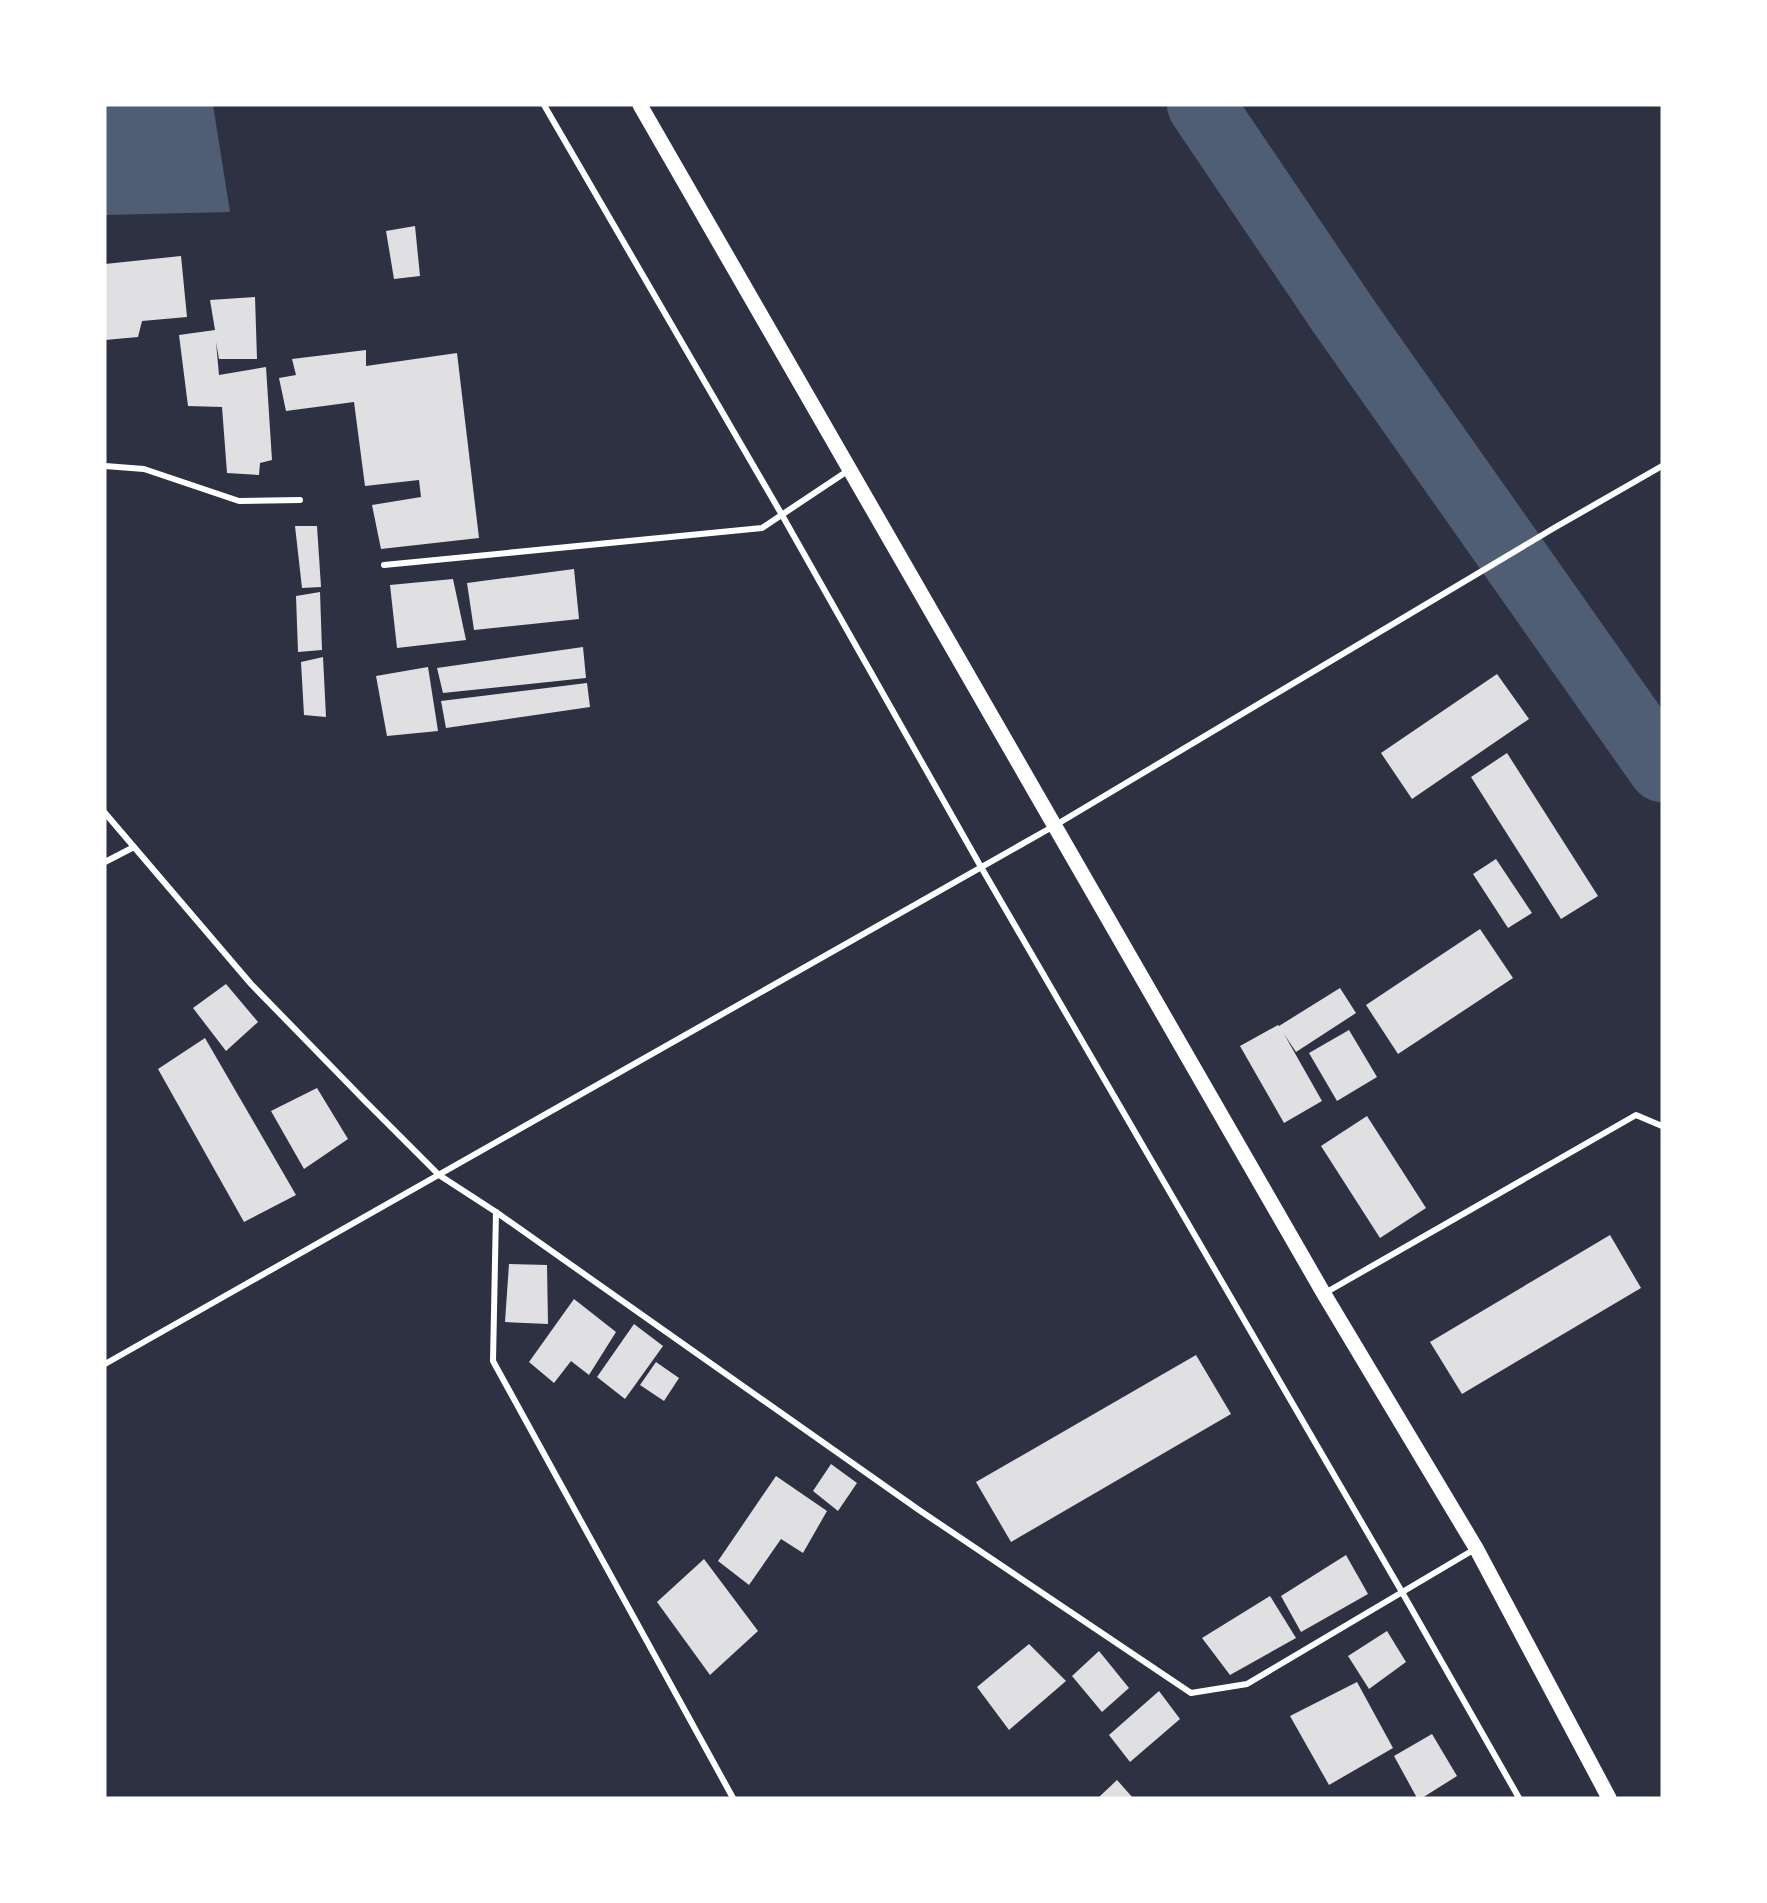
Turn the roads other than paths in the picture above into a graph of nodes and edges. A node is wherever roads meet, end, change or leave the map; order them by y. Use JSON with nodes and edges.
{"nodes":[{"id":1,"x":544,"y":105,"type":"edge"},
{"id":2,"x":640,"y":105,"type":"edge"},
{"id":3,"x":105,"y":466,"type":"edge"},
{"id":4,"x":1662,"y":466,"type":"edge"},
{"id":5,"x":850,"y":470,"type":"junction"},
{"id":6,"x":300,"y":500,"type":"dead end"},
{"id":7,"x":782,"y":515,"type":"junction"},
{"id":8,"x":384,"y":565,"type":"dead end"},
{"id":9,"x":105,"y":813,"type":"edge"},
{"id":10,"x":1054,"y":826,"type":"junction"},
{"id":11,"x":134,"y":847,"type":"junction"},
{"id":12,"x":105,"y":862,"type":"edge"},
{"id":13,"x":981,"y":867,"type":"junction"},
{"id":14,"x":1662,"y":1126,"type":"edge"},
{"id":15,"x":439,"y":1175,"type":"junction"},
{"id":16,"x":496,"y":1212,"type":"junction"},
{"id":17,"x":1324,"y":1294,"type":"junction"},
{"id":18,"x":105,"y":1364,"type":"edge"},
{"id":19,"x":1476,"y":1548,"type":"junction"},
{"id":20,"x":1402,"y":1592,"type":"junction"},
{"id":21,"x":733,"y":1798,"type":"edge"},
{"id":22,"x":1519,"y":1798,"type":"edge"},
{"id":23,"x":1609,"y":1798,"type":"edge"}],
"edges":[{"from":1,"to":7,"type":"street"},
{"from":2,"to":5,"type":"main road"},
{"from":3,"to":6,"type":"street"},
{"from":4,"to":10,"type":"street"},
{"from":5,"to":7,"type":"street"},
{"from":5,"to":10,"type":"main road"},
{"from":7,"to":8,"type":"street"},
{"from":7,"to":13,"type":"street"},
{"from":9,"to":11,"type":"street"},
{"from":10,"to":13,"type":"street"},
{"from":10,"to":17,"type":"main road"},
{"from":11,"to":12,"type":"street"},
{"from":11,"to":15,"type":"street"},
{"from":13,"to":15,"type":"street"},
{"from":13,"to":20,"type":"street"},
{"from":14,"to":17,"type":"street"},
{"from":15,"to":16,"type":"street"},
{"from":15,"to":18,"type":"street"},
{"from":16,"to":20,"type":"street"},
{"from":16,"to":21,"type":"street"},
{"from":17,"to":19,"type":"main road"},
{"from":19,"to":20,"type":"street"},
{"from":19,"to":23,"type":"main road"},
{"from":20,"to":22,"type":"street"}]}
